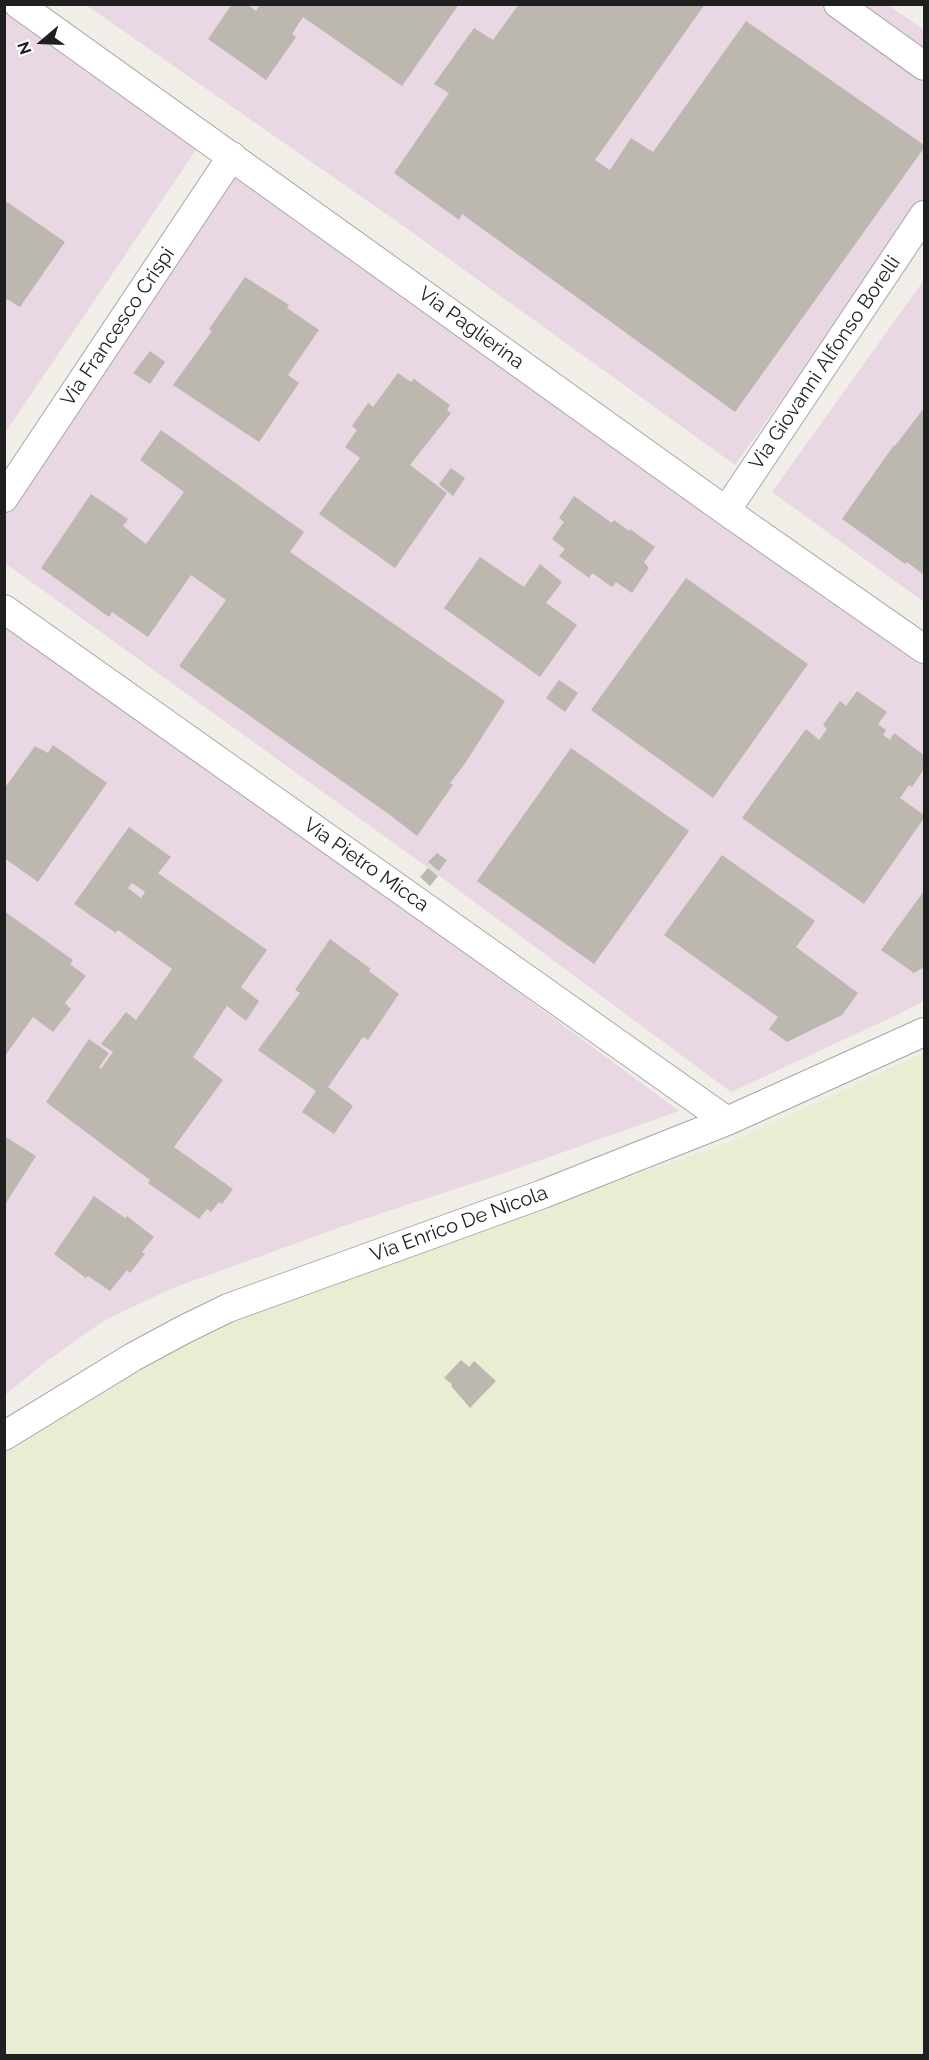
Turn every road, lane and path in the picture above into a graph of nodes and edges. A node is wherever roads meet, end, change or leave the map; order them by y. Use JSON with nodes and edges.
{"nodes":[{"id":1,"x":18,"y":4,"type":"edge"},
{"id":2,"x":838,"y":4,"type":"edge"},
{"id":3,"x":924,"y":66,"type":"edge"},
{"id":4,"x":232,"y":156,"type":"junction"},
{"id":5,"x":924,"y":215,"type":"edge"},
{"id":6,"x":4,"y":498,"type":"edge"},
{"id":7,"x":726,"y":511,"type":"junction"},
{"id":8,"x":4,"y":609,"type":"edge"},
{"id":9,"x":924,"y":649,"type":"edge"},
{"id":10,"x":924,"y":1032,"type":"edge"},
{"id":11,"x":727,"y":1121,"type":"junction"},
{"id":12,"x":4,"y":1436,"type":"edge"}],
"edges":[{"from":1,"to":4,"type":"street","name":"Via Paglierina"},
{"from":2,"to":3,"type":"street"},
{"from":4,"to":6,"type":"street","name":"Via Francesco Crispi"},
{"from":4,"to":7,"type":"street","name":"Via Paglierina"},
{"from":5,"to":7,"type":"street","name":"Via Giovanni Alfonso Borelli"},
{"from":7,"to":9,"type":"street","name":"Via Paglierina"},
{"from":8,"to":11,"type":"street","name":"Via Pietro Micca"},
{"from":10,"to":11,"type":"street","name":"Via Enrico De Nicola"},
{"from":11,"to":12,"type":"street","name":"Via Enrico De Nicola"}]}
